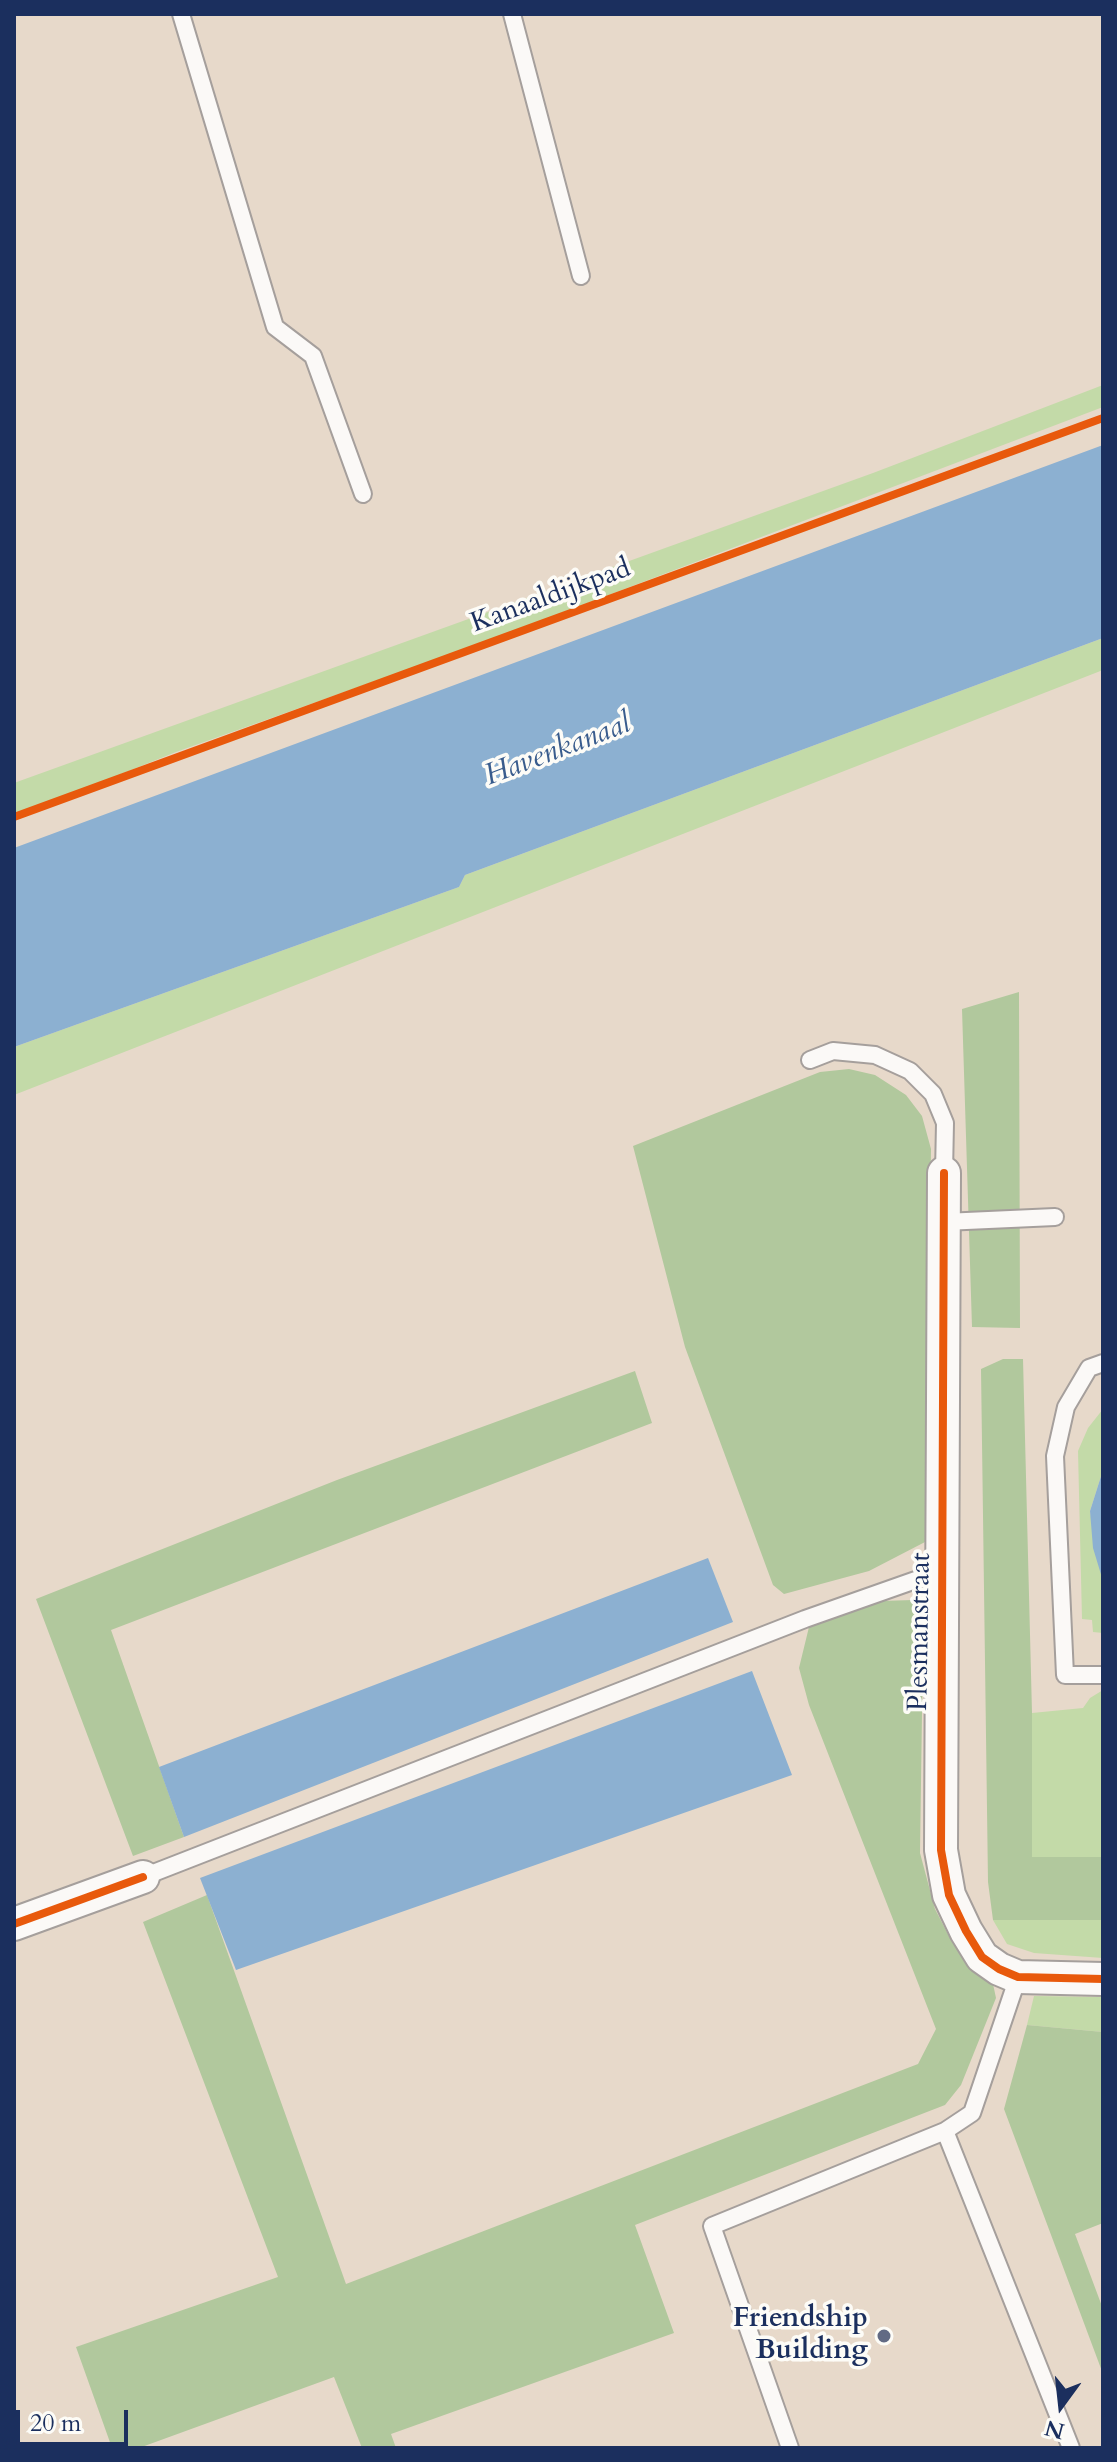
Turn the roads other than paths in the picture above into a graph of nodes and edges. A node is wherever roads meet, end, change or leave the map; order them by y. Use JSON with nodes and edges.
{"nodes":[{"id":1,"x":181,"y":14,"type":"edge"},
{"id":2,"x":512,"y":14,"type":"edge"},
{"id":3,"x":581,"y":276,"type":"dead end"},
{"id":4,"x":363,"y":494,"type":"dead end"},
{"id":5,"x":810,"y":1060,"type":"dead end"},
{"id":6,"x":944,"y":1173,"type":"joint"},
{"id":7,"x":1055,"y":1217,"type":"dead end"},
{"id":8,"x":944,"y":1222,"type":"junction"},
{"id":9,"x":1103,"y":1363,"type":"edge"},
{"id":10,"x":944,"y":1570,"type":"junction"},
{"id":11,"x":1103,"y":1675,"type":"edge"},
{"id":12,"x":143,"y":1877,"type":"joint"},
{"id":13,"x":14,"y":1924,"type":"edge"},
{"id":14,"x":1018,"y":1977,"type":"junction"},
{"id":15,"x":1103,"y":1979,"type":"edge"},
{"id":16,"x":945,"y":2131,"type":"junction"},
{"id":17,"x":790,"y":2448,"type":"edge"},
{"id":18,"x":1071,"y":2448,"type":"edge"}],
"edges":[{"from":1,"to":4,"type":"lane"},
{"from":2,"to":3,"type":"lane"},
{"from":5,"to":6,"type":"lane","name":"Plesmanstraat"},
{"from":6,"to":8,"type":"street","name":"Plesmanstraat"},
{"from":7,"to":8,"type":"lane"},
{"from":8,"to":10,"type":"street","name":"Plesmanstraat"},
{"from":9,"to":11,"type":"lane"},
{"from":10,"to":12,"type":"lane"},
{"from":10,"to":14,"type":"street","name":"Plesmanstraat"},
{"from":12,"to":13,"type":"street"},
{"from":14,"to":15,"type":"street","name":"Plesmanstraat"},
{"from":14,"to":16,"type":"lane"},
{"from":16,"to":17,"type":"lane"},
{"from":16,"to":18,"type":"lane"}]}
